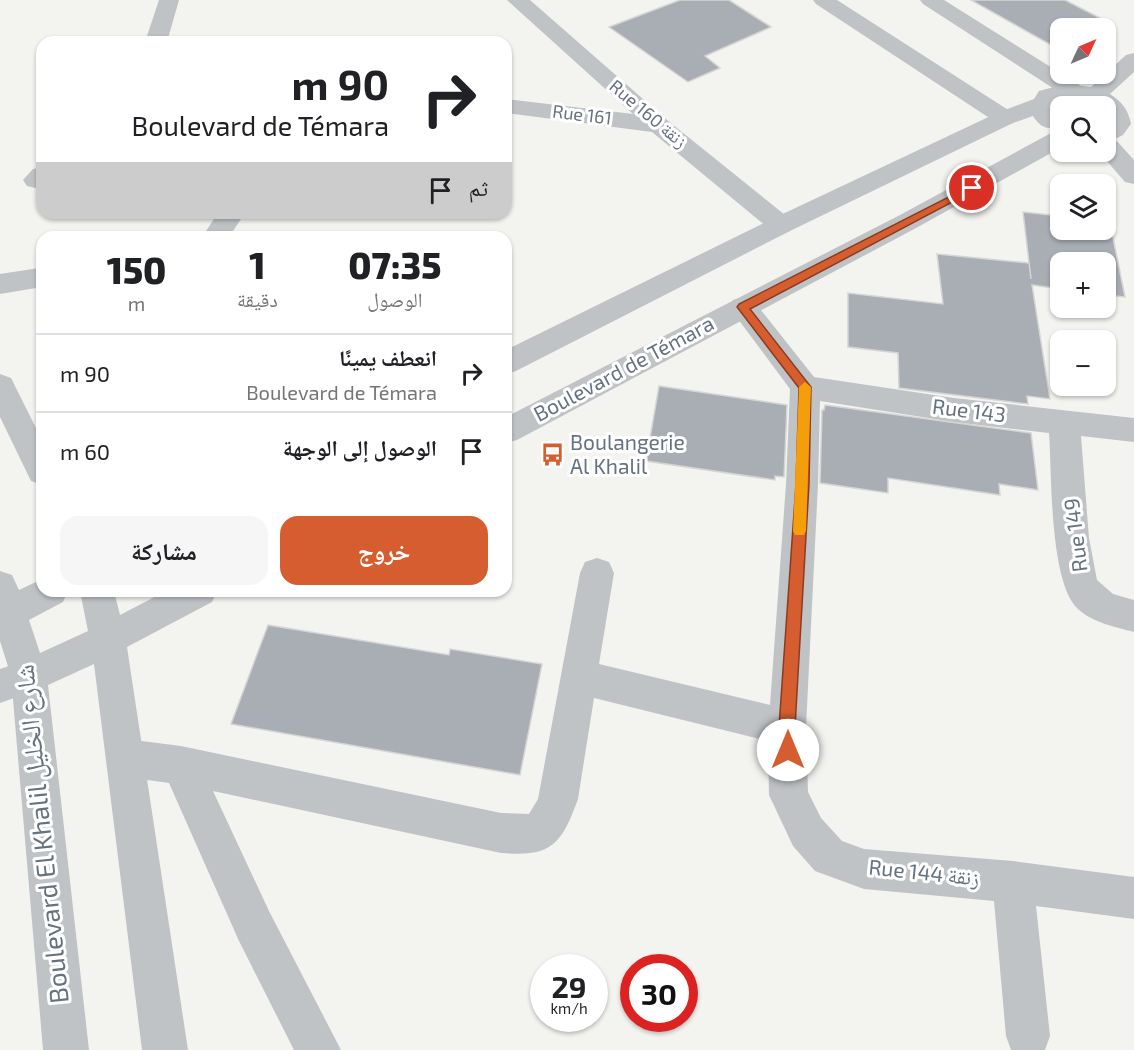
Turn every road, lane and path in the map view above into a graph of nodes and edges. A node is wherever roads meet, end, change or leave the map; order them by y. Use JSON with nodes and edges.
{"nodes":[{"id":1,"x":169,"y":0,"type":"edge"},
{"id":2,"x":519,"y":0,"type":"edge"},
{"id":3,"x":823,"y":0,"type":"edge"},
{"id":4,"x":930,"y":0,"type":"edge"},
{"id":5,"x":158,"y":36,"type":"edge"},
{"id":6,"x":1134,"y":60,"type":"edge"},
{"id":7,"x":1078,"y":96,"type":"edge"},
{"id":8,"x":1098,"y":96,"type":"edge"},
{"id":9,"x":1105,"y":96,"type":"edge"},
{"id":10,"x":1042,"y":104,"type":"junction"},
{"id":11,"x":512,"y":107,"type":"edge"},
{"id":12,"x":1116,"y":114,"type":"edge"},
{"id":13,"x":1005,"y":118,"type":"junction"},
{"id":14,"x":1050,"y":120,"type":"edge"},
{"id":15,"x":659,"y":125,"type":"junction"},
{"id":16,"x":1116,"y":132,"type":"edge"},
{"id":17,"x":1116,"y":137,"type":"edge"},
{"id":18,"x":1050,"y":143,"type":"edge"},
{"id":19,"x":1134,"y":176,"type":"edge"},
{"id":20,"x":781,"y":225,"type":"junction"},
{"id":21,"x":36,"y":278,"type":"edge"},
{"id":22,"x":0,"y":284,"type":"edge"},
{"id":23,"x":743,"y":307,"type":"junction"},
{"id":24,"x":512,"y":360,"type":"edge"},
{"id":25,"x":0,"y":386,"type":"edge"},
{"id":26,"x":805,"y":387,"type":"junction"},
{"id":27,"x":1064,"y":422,"type":"junction"},
{"id":28,"x":512,"y":428,"type":"edge"},
{"id":29,"x":1134,"y":430,"type":"edge"},
{"id":30,"x":36,"y":460,"type":"edge"},
{"id":31,"x":597,"y":573,"type":"dead end"},
{"id":32,"x":36,"y":596,"type":"edge"},
{"id":33,"x":98,"y":597,"type":"edge"},
{"id":34,"x":188,"y":597,"type":"edge"},
{"id":35,"x":3,"y":606,"type":"edge"},
{"id":36,"x":1134,"y":616,"type":"edge"},
{"id":37,"x":108,"y":639,"type":"junction"},
{"id":38,"x":581,"y":677,"type":"junction"},
{"id":39,"x":15,"y":681,"type":"edge"},
{"id":40,"x":787,"y":727,"type":"junction"},
{"id":41,"x":126,"y":758,"type":"junction"},
{"id":42,"x":181,"y":765,"type":"junction"},
{"id":43,"x":1013,"y":882,"type":"junction"},
{"id":44,"x":1134,"y":898,"type":"edge"},
{"id":45,"x":1028,"y":1036,"type":"dead end"},
{"id":46,"x":66,"y":1050,"type":"edge"},
{"id":47,"x":165,"y":1050,"type":"edge"},
{"id":48,"x":318,"y":1050,"type":"edge"}],
"edges":[{"from":1,"to":5,"type":"street"},
{"from":2,"to":15,"type":"street","name":"Rue 160 زنقة"},
{"from":3,"to":13,"type":"street"},
{"from":4,"to":8,"type":"street"},
{"from":6,"to":9,"type":"street"},
{"from":7,"to":10,"type":"street"},
{"from":10,"to":13,"type":"street"},
{"from":10,"to":14,"type":"street"},
{"from":11,"to":15,"type":"street","name":"Rue 161"},
{"from":12,"to":16,"type":"street"},
{"from":13,"to":20,"type":"street"},
{"from":15,"to":20,"type":"street","name":"Rue 160 زنقة"},
{"from":17,"to":19,"type":"street"},
{"from":18,"to":23,"type":"street","name":"Boulevard de Témara"},
{"from":20,"to":24,"type":"street"},
{"from":21,"to":22,"type":"street"},
{"from":23,"to":26,"type":"street"},
{"from":23,"to":28,"type":"street","name":"Boulevard de Témara"},
{"from":25,"to":30,"type":"street"},
{"from":26,"to":27,"type":"street","name":"Rue 143"},
{"from":26,"to":40,"type":"street","name":"Rue 144 زنقة"},
{"from":27,"to":29,"type":"street","name":"Rue 143"},
{"from":27,"to":36,"type":"street","name":"Rue 149"},
{"from":31,"to":38,"type":"street"},
{"from":32,"to":35,"type":"street"},
{"from":33,"to":37,"type":"street"},
{"from":34,"to":37,"type":"street"},
{"from":35,"to":39,"type":"street","name":"Boulevard El Khalil شارع الخليل"},
{"from":37,"to":39,"type":"street"},
{"from":37,"to":41,"type":"street"},
{"from":38,"to":40,"type":"street"},
{"from":38,"to":42,"type":"street"},
{"from":39,"to":46,"type":"street","name":"Boulevard El Khalil شارع الخليل"},
{"from":40,"to":43,"type":"street","name":"Rue 144 زنقة"},
{"from":41,"to":42,"type":"street"},
{"from":41,"to":47,"type":"street"},
{"from":42,"to":48,"type":"street"},
{"from":43,"to":44,"type":"street","name":"Rue 144 زنقة"},
{"from":43,"to":45,"type":"street"}]}
